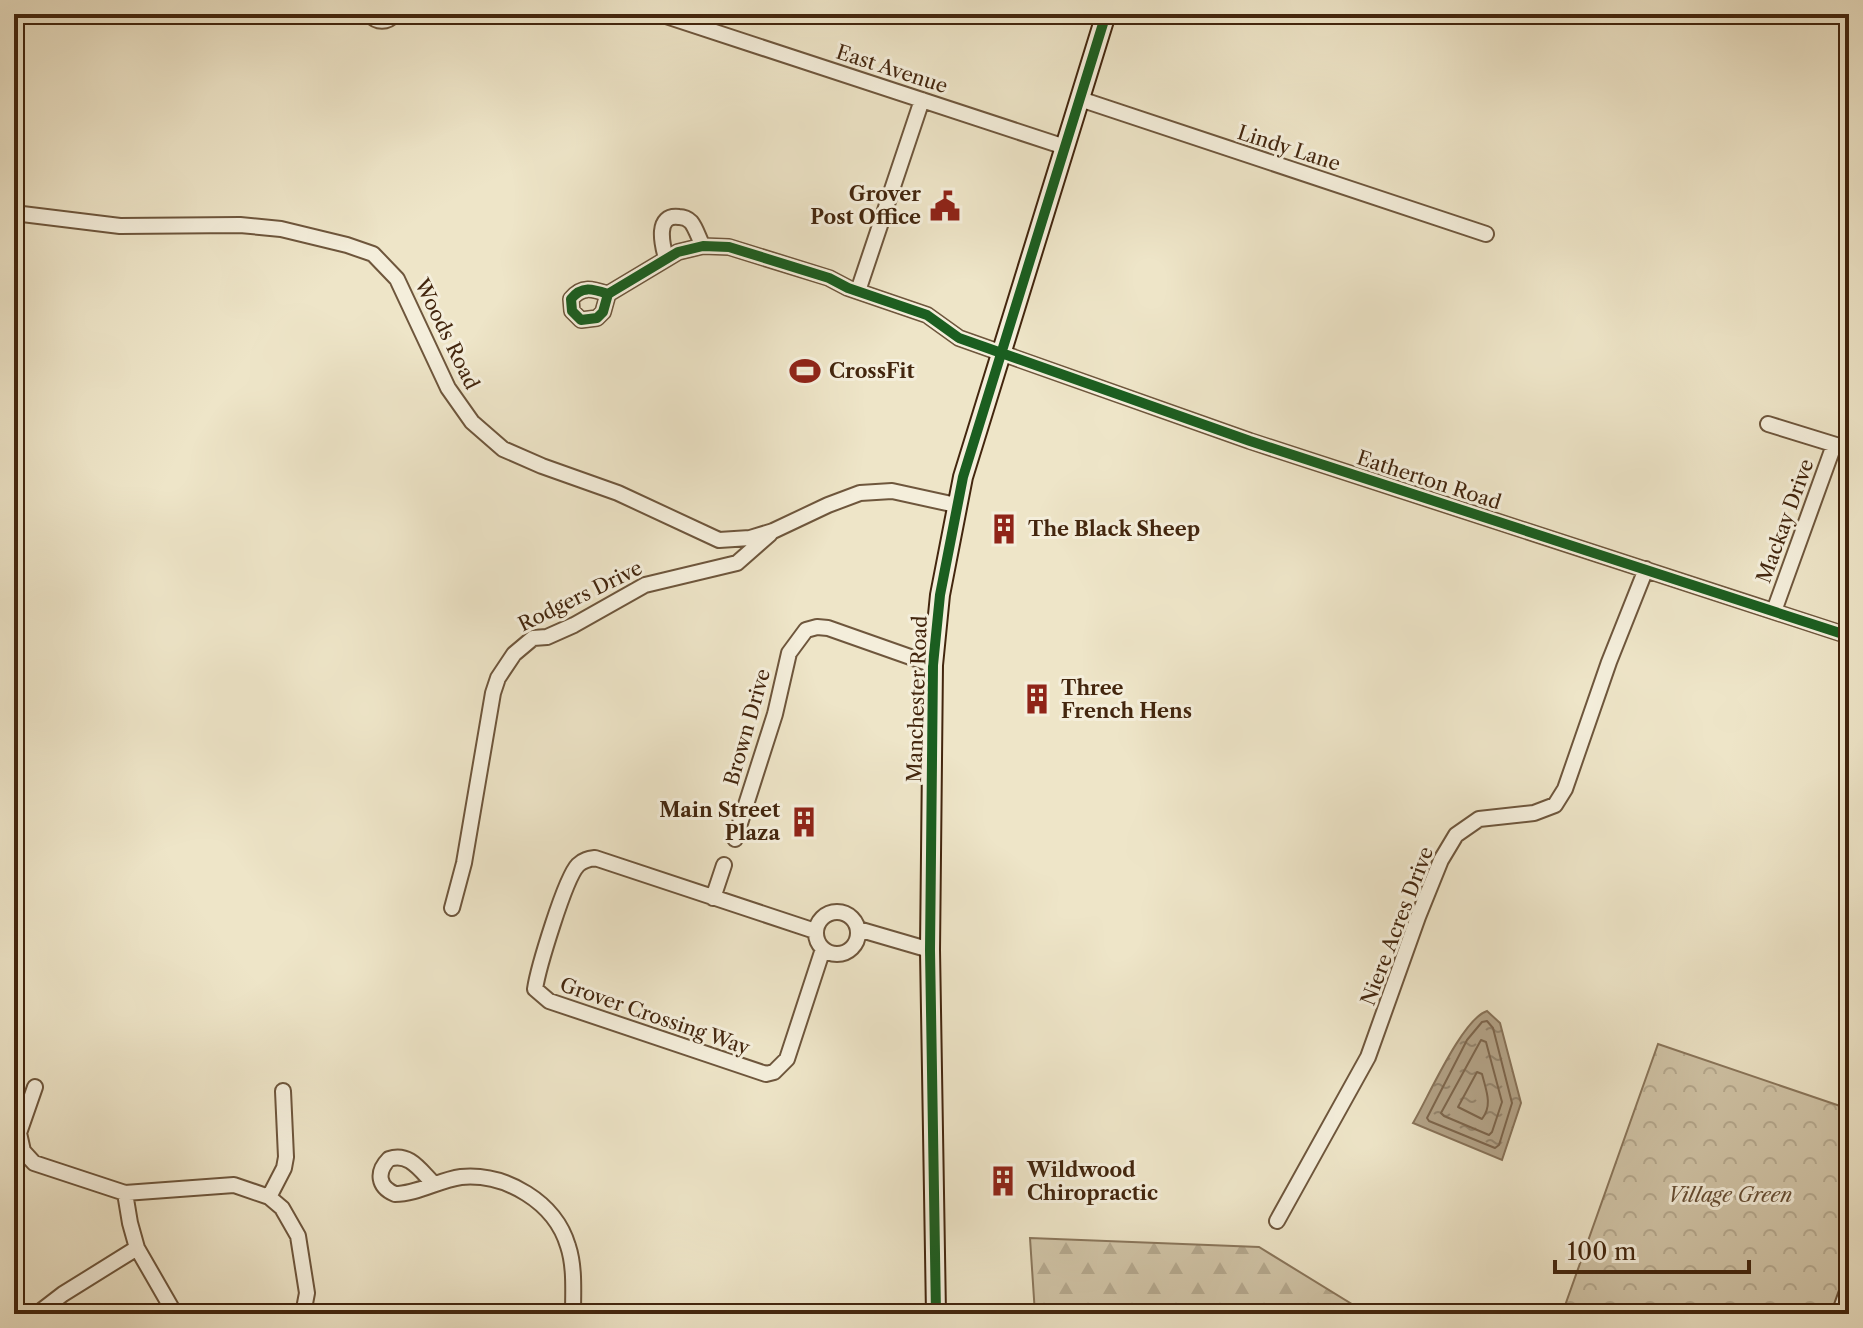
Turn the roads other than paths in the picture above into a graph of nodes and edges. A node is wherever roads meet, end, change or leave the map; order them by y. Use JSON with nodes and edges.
{"nodes":[{"id":1,"x":369,"y":14,"type":"edge"},
{"id":2,"x":395,"y":14,"type":"edge"},
{"id":3,"x":660,"y":14,"type":"edge"},
{"id":4,"x":1106,"y":14,"type":"edge"},
{"id":5,"x":1080,"y":99,"type":"junction"},
{"id":6,"x":922,"y":100,"type":"junction"},
{"id":7,"x":1065,"y":147,"type":"junction"},
{"id":8,"x":14,"y":213,"type":"edge"},
{"id":9,"x":1486,"y":234,"type":"dead end"},
{"id":10,"x":703,"y":246,"type":"junction"},
{"id":11,"x":666,"y":258,"type":"junction"},
{"id":12,"x":858,"y":291,"type":"junction"},
{"id":13,"x":608,"y":294,"type":"dead end"},
{"id":14,"x":1000,"y":353,"type":"junction"},
{"id":15,"x":1768,"y":424,"type":"dead end"},
{"id":16,"x":1834,"y":445,"type":"junction"},
{"id":17,"x":1849,"y":449,"type":"edge"},
{"id":18,"x":956,"y":505,"type":"junction"},
{"id":19,"x":773,"y":531,"type":"junction"},
{"id":20,"x":1646,"y":569,"type":"junction"},
{"id":21,"x":1774,"y":611,"type":"junction"},
{"id":22,"x":1849,"y":636,"type":"edge"},
{"id":23,"x":933,"y":665,"type":"junction"},
{"id":24,"x":735,"y":839,"type":"dead end"},
{"id":25,"x":724,"y":865,"type":"dead end"},
{"id":26,"x":713,"y":898,"type":"junction"},
{"id":27,"x":452,"y":908,"type":"dead end"},
{"id":28,"x":858,"y":929,"type":"junction"},
{"id":29,"x":815,"y":931,"type":"junction"},
{"id":30,"x":823,"y":949,"type":"junction"},
{"id":31,"x":930,"y":950,"type":"junction"},
{"id":32,"x":35,"y":1087,"type":"dead end"},
{"id":33,"x":283,"y":1091,"type":"dead end"},
{"id":34,"x":433,"y":1183,"type":"dead end"},
{"id":35,"x":125,"y":1193,"type":"junction"},
{"id":36,"x":269,"y":1197,"type":"junction"},
{"id":37,"x":1277,"y":1221,"type":"dead end"},
{"id":38,"x":137,"y":1248,"type":"junction"},
{"id":39,"x":1849,"y":1286,"type":"edge"},
{"id":40,"x":37,"y":1314,"type":"edge"},
{"id":41,"x":175,"y":1314,"type":"edge"},
{"id":42,"x":303,"y":1314,"type":"edge"},
{"id":43,"x":573,"y":1314,"type":"edge"},
{"id":44,"x":936,"y":1314,"type":"edge"},
{"id":45,"x":1839,"y":1314,"type":"edge"}],
"edges":[{"from":1,"to":2,"type":"street"},
{"from":3,"to":6,"type":"street","name":"East Avenue"},
{"from":4,"to":5,"type":"street","name":"Manchester Road"},
{"from":5,"to":7,"type":"street","name":"Manchester Road"},
{"from":5,"to":9,"type":"street","name":"Lindy Lane"},
{"from":6,"to":7,"type":"street","name":"East Avenue"},
{"from":6,"to":12,"type":"street"},
{"from":7,"to":14,"type":"street","name":"Manchester Road"},
{"from":8,"to":19,"type":"street","name":"Woods Road"},
{"from":10,"to":11,"type":"street"},
{"from":10,"to":11,"type":"street"},
{"from":10,"to":12,"type":"street","name":"Eatherton Road"},
{"from":11,"to":13,"type":"street"},
{"from":12,"to":14,"type":"street","name":"Eatherton Road"},
{"from":14,"to":18,"type":"street","name":"Manchester Road"},
{"from":14,"to":20,"type":"street","name":"Eatherton Road"},
{"from":15,"to":16,"type":"street"},
{"from":16,"to":17,"type":"street"},
{"from":16,"to":21,"type":"street","name":"Mackay Drive"},
{"from":18,"to":19,"type":"street","name":"Woods Road"},
{"from":18,"to":23,"type":"street","name":"Manchester Road"},
{"from":19,"to":27,"type":"street","name":"Rodgers Drive"},
{"from":20,"to":21,"type":"street","name":"Eatherton Road"},
{"from":20,"to":37,"type":"street","name":"Niere Acres Drive"},
{"from":21,"to":22,"type":"street","name":"Eatherton Road"},
{"from":23,"to":24,"type":"street","name":"Brown Drive"},
{"from":23,"to":31,"type":"street","name":"Manchester Road"},
{"from":25,"to":26,"type":"street"},
{"from":26,"to":29,"type":"street","name":"Grover Crossing Way"},
{"from":26,"to":30,"type":"street","name":"Grover Crossing Way"},
{"from":28,"to":29,"type":"street"},
{"from":28,"to":30,"type":"street"},
{"from":28,"to":31,"type":"street"},
{"from":29,"to":30,"type":"street"},
{"from":31,"to":44,"type":"street","name":"Manchester Road"},
{"from":32,"to":35,"type":"street"},
{"from":33,"to":36,"type":"street"},
{"from":34,"to":43,"type":"street"},
{"from":35,"to":36,"type":"street"},
{"from":35,"to":38,"type":"street"},
{"from":36,"to":42,"type":"street"},
{"from":38,"to":40,"type":"street"},
{"from":38,"to":41,"type":"street"},
{"from":39,"to":45,"type":"street"}]}
